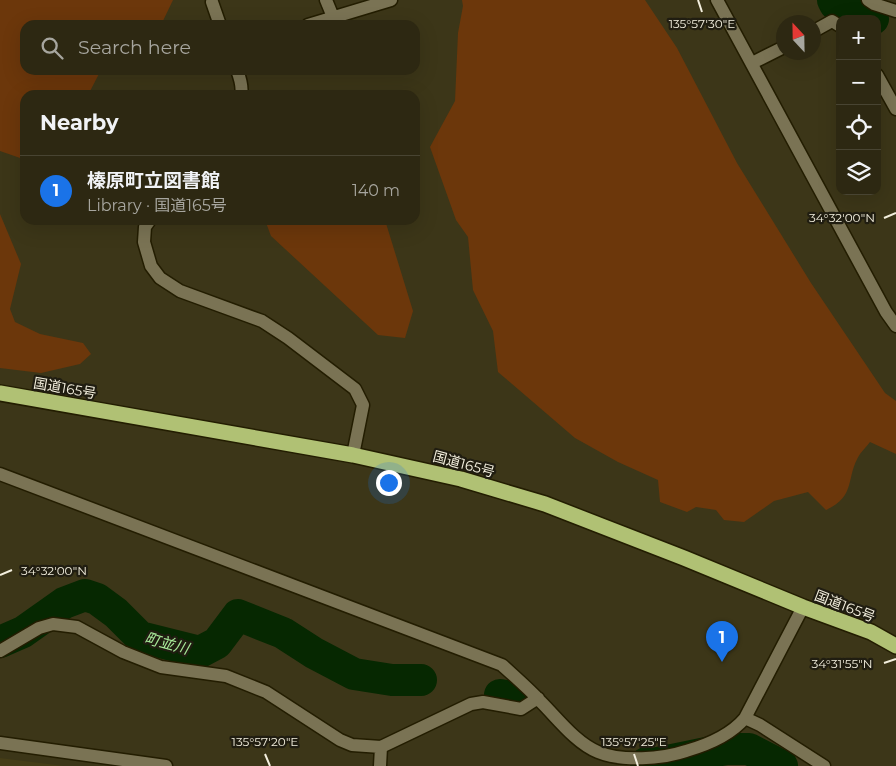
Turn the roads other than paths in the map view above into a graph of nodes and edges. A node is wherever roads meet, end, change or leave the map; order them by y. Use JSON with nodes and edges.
{"nodes":[{"id":1,"x":326,"y":0,"type":"edge"},
{"id":2,"x":391,"y":0,"type":"edge"},
{"id":3,"x":717,"y":0,"type":"edge"},
{"id":4,"x":868,"y":0,"type":"edge"},
{"id":5,"x":212,"y":2,"type":"dead end"},
{"id":6,"x":896,"y":11,"type":"edge"},
{"id":7,"x":333,"y":17,"type":"junction"},
{"id":8,"x":218,"y":20,"type":"edge"},
{"id":9,"x":324,"y":20,"type":"edge"},
{"id":10,"x":836,"y":24,"type":"edge"},
{"id":11,"x":821,"y":27,"type":"edge"},
{"id":12,"x":776,"y":51,"type":"edge"},
{"id":13,"x":752,"y":63,"type":"junction"},
{"id":14,"x":238,"y":75,"type":"edge"},
{"id":15,"x":881,"y":83,"type":"edge"},
{"id":16,"x":241,"y":90,"type":"edge"},
{"id":17,"x":896,"y":109,"type":"edge"},
{"id":18,"x":146,"y":225,"type":"edge"},
{"id":19,"x":896,"y":326,"type":"edge"},
{"id":20,"x":0,"y":393,"type":"edge"},
{"id":21,"x":353,"y":455,"type":"junction"},
{"id":22,"x":0,"y":474,"type":"edge"},
{"id":23,"x":803,"y":607,"type":"junction"},
{"id":24,"x":896,"y":646,"type":"edge"},
{"id":25,"x":0,"y":651,"type":"edge"},
{"id":26,"x":538,"y":698,"type":"junction"},
{"id":27,"x":745,"y":718,"type":"junction"},
{"id":28,"x":0,"y":743,"type":"edge"},
{"id":29,"x":381,"y":748,"type":"junction"},
{"id":30,"x":166,"y":766,"type":"edge"},
{"id":31,"x":380,"y":766,"type":"edge"},
{"id":32,"x":824,"y":766,"type":"edge"}],
"edges":[{"from":1,"to":7,"type":"street"},
{"from":2,"to":7,"type":"street"},
{"from":3,"to":13,"type":"street"},
{"from":4,"to":6,"type":"street"},
{"from":5,"to":8,"type":"street"},
{"from":7,"to":9,"type":"street"},
{"from":10,"to":11,"type":"street"},
{"from":12,"to":13,"type":"street"},
{"from":13,"to":19,"type":"street"},
{"from":14,"to":16,"type":"street"},
{"from":15,"to":17,"type":"street"},
{"from":18,"to":21,"type":"street"},
{"from":20,"to":21,"type":"highway","name":"国道165号"},
{"from":21,"to":23,"type":"highway","name":"国道165号"},
{"from":22,"to":26,"type":"street"},
{"from":23,"to":24,"type":"highway","name":"国道165号"},
{"from":23,"to":27,"type":"street"},
{"from":25,"to":29,"type":"street"},
{"from":26,"to":27,"type":"street"},
{"from":26,"to":29,"type":"street"},
{"from":27,"to":32,"type":"street"},
{"from":28,"to":30,"type":"street"},
{"from":29,"to":31,"type":"street"}]}
